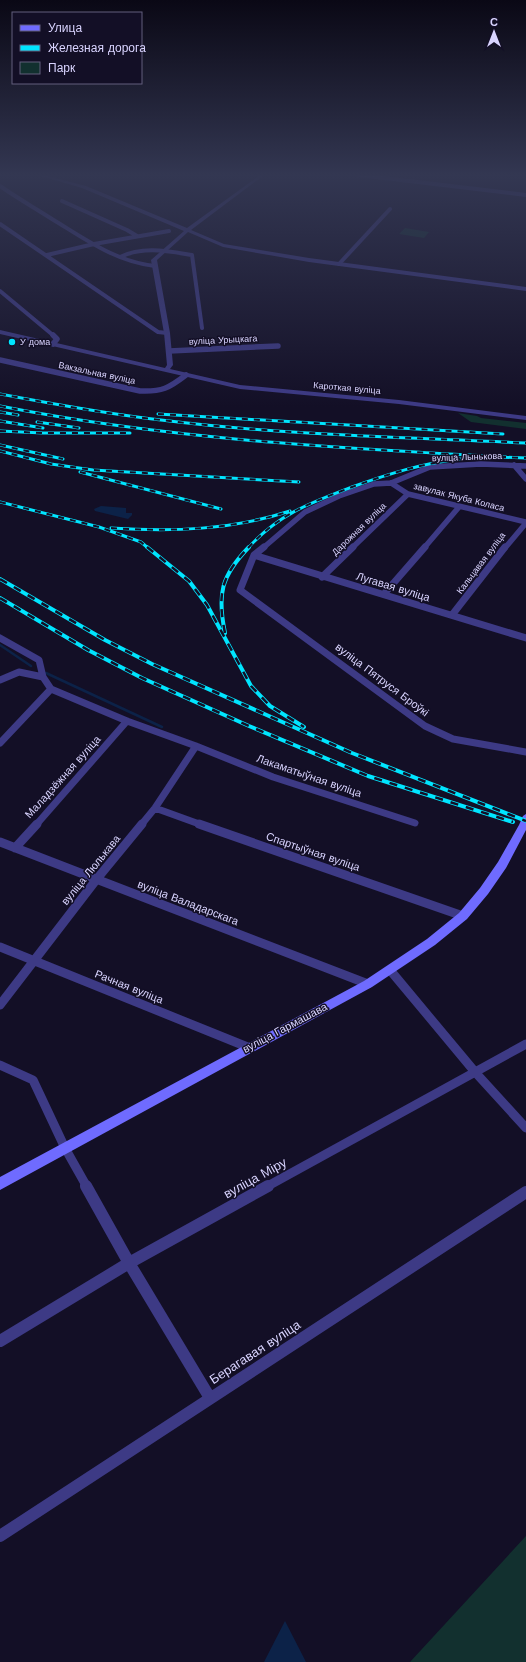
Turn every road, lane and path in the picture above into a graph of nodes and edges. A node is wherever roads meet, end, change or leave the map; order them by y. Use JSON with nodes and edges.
{"nodes":[{"id":1,"x":43,"y":253,"type":"edge"},
{"id":2,"x":57,"y":253,"type":"edge"},
{"id":3,"x":111,"y":253,"type":"edge"},
{"id":4,"x":128,"y":253,"type":"edge"},
{"id":5,"x":161,"y":253,"type":"edge"},
{"id":6,"x":174,"y":253,"type":"edge"},
{"id":7,"x":262,"y":253,"type":"edge"},
{"id":8,"x":350,"y":253,"type":"edge"},
{"id":9,"x":47,"y":255,"type":"junction"},
{"id":10,"x":120,"y":257,"type":"junction"},
{"id":11,"x":339,"y":264,"type":"junction"},
{"id":12,"x":155,"y":266,"type":"junction"},
{"id":13,"x":526,"y":289,"type":"edge"},
{"id":14,"x":0,"y":291,"type":"edge"},
{"id":15,"x":202,"y":328,"type":"dead end"},
{"id":16,"x":0,"y":332,"type":"edge"},
{"id":17,"x":167,"y":333,"type":"junction"},
{"id":18,"x":53,"y":344,"type":"junction"},
{"id":19,"x":278,"y":346,"type":"dead end"},
{"id":20,"x":169,"y":351,"type":"junction"},
{"id":21,"x":0,"y":360,"type":"edge"},
{"id":22,"x":167,"y":370,"type":"junction"},
{"id":23,"x":186,"y":375,"type":"junction"},
{"id":24,"x":526,"y":418,"type":"edge"},
{"id":25,"x":514,"y":465,"type":"junction"},
{"id":26,"x":526,"y":466,"type":"edge"},
{"id":27,"x":526,"y":479,"type":"edge"},
{"id":28,"x":391,"y":483,"type":"junction"},
{"id":29,"x":408,"y":494,"type":"junction"},
{"id":30,"x":459,"y":507,"type":"junction"},
{"id":31,"x":526,"y":523,"type":"edge"},
{"id":32,"x":254,"y":555,"type":"junction"},
{"id":33,"x":322,"y":577,"type":"junction"},
{"id":34,"x":240,"y":590,"type":"joint"},
{"id":35,"x":384,"y":594,"type":"junction"},
{"id":36,"x":452,"y":615,"type":"junction"},
{"id":37,"x":0,"y":638,"type":"edge"},
{"id":38,"x":526,"y":638,"type":"edge"},
{"id":39,"x":43,"y":677,"type":"junction"},
{"id":40,"x":0,"y":680,"type":"edge"},
{"id":41,"x":52,"y":689,"type":"junction"},
{"id":42,"x":127,"y":721,"type":"junction"},
{"id":43,"x":0,"y":743,"type":"edge"},
{"id":44,"x":196,"y":746,"type":"junction"},
{"id":45,"x":526,"y":752,"type":"edge"},
{"id":46,"x":155,"y":808,"type":"junction"},
{"id":47,"x":526,"y":819,"type":"edge"},
{"id":48,"x":415,"y":823,"type":"dead end"},
{"id":49,"x":0,"y":842,"type":"edge"},
{"id":50,"x":15,"y":848,"type":"junction"},
{"id":51,"x":96,"y":880,"type":"junction"},
{"id":52,"x":463,"y":916,"type":"junction"},
{"id":53,"x":0,"y":947,"type":"edge"},
{"id":54,"x":34,"y":962,"type":"junction"},
{"id":55,"x":390,"y":970,"type":"junction"},
{"id":56,"x":368,"y":984,"type":"junction"},
{"id":57,"x":0,"y":1005,"type":"edge"},
{"id":58,"x":526,"y":1044,"type":"edge"},
{"id":59,"x":250,"y":1048,"type":"junction"},
{"id":60,"x":0,"y":1065,"type":"edge"},
{"id":61,"x":475,"y":1072,"type":"junction"},
{"id":62,"x":526,"y":1128,"type":"edge"},
{"id":63,"x":65,"y":1148,"type":"junction"},
{"id":64,"x":0,"y":1184,"type":"edge"},
{"id":65,"x":526,"y":1192,"type":"edge"},
{"id":66,"x":129,"y":1263,"type":"junction"},
{"id":67,"x":0,"y":1341,"type":"edge"},
{"id":68,"x":210,"y":1398,"type":"junction"},
{"id":69,"x":0,"y":1536,"type":"edge"}],
"edges":[{"from":1,"to":9,"type":"street"},
{"from":2,"to":9,"type":"street"},
{"from":3,"to":10,"type":"street"},
{"from":4,"to":10,"type":"street"},
{"from":5,"to":12,"type":"street"},
{"from":6,"to":15,"type":"street"},
{"from":7,"to":11,"type":"street"},
{"from":8,"to":11,"type":"street"},
{"from":9,"to":17,"type":"street"},
{"from":10,"to":12,"type":"street"},
{"from":11,"to":13,"type":"street"},
{"from":12,"to":17,"type":"street"},
{"from":14,"to":18,"type":"street"},
{"from":16,"to":18,"type":"street","name":"Кароткая вуліца"},
{"from":17,"to":20,"type":"street"},
{"from":18,"to":22,"type":"street","name":"Кароткая вуліца"},
{"from":19,"to":20,"type":"street","name":"вуліца Урыцкага"},
{"from":20,"to":22,"type":"street"},
{"from":21,"to":23,"type":"street","name":"Вакзальная вуліца"},
{"from":22,"to":23,"type":"street","name":"Кароткая вуліца"},
{"from":23,"to":24,"type":"street","name":"Кароткая вуліца"},
{"from":25,"to":26,"type":"street","name":"вуліца Лынькова"},
{"from":25,"to":27,"type":"street"},
{"from":25,"to":28,"type":"street","name":"вуліца Лынькова"},
{"from":28,"to":29,"type":"street","name":"завулак Якуба Коласа"},
{"from":28,"to":32,"type":"street","name":"вуліца Лынькова"},
{"from":29,"to":30,"type":"street","name":"завулак Якуба Коласа"},
{"from":29,"to":33,"type":"street","name":"Дарожная вуліца"},
{"from":30,"to":31,"type":"street","name":"завулак Якуба Коласа"},
{"from":30,"to":35,"type":"street"},
{"from":31,"to":36,"type":"street","name":"Кальцавая вуліца"},
{"from":32,"to":33,"type":"street","name":"Лугавая вуліца"},
{"from":32,"to":34,"type":"street","name":"вуліца Лынькова"},
{"from":33,"to":35,"type":"street","name":"Лугавая вуліца"},
{"from":34,"to":45,"type":"street","name":"вуліца Пятруся Броўкі"},
{"from":35,"to":36,"type":"street","name":"Лугавая вуліца"},
{"from":36,"to":38,"type":"street","name":"Лугавая вуліца"},
{"from":37,"to":39,"type":"street"},
{"from":39,"to":40,"type":"street"},
{"from":39,"to":41,"type":"street"},
{"from":41,"to":42,"type":"street","name":"Лакаматыўная вуліца"},
{"from":41,"to":43,"type":"street"},
{"from":42,"to":44,"type":"street","name":"Лакаматыўная вуліца"},
{"from":42,"to":50,"type":"street","name":"Маладзёжная вуліца"},
{"from":44,"to":46,"type":"street","name":"вуліца Люлькава"},
{"from":44,"to":48,"type":"street","name":"Лакаматыўная вуліца"},
{"from":46,"to":51,"type":"street","name":"вуліца Люлькава"},
{"from":46,"to":52,"type":"street","name":"Спартыўная вуліца"},
{"from":47,"to":52,"type":"main road","name":"вуліца Гармашава"},
{"from":49,"to":50,"type":"street","name":"вуліца Валадарскага"},
{"from":50,"to":51,"type":"street","name":"вуліца Валадарскага"},
{"from":51,"to":54,"type":"street","name":"вуліца Люлькава"},
{"from":51,"to":56,"type":"street","name":"вуліца Валадарскага"},
{"from":52,"to":55,"type":"main road","name":"вуліца Гармашава"},
{"from":53,"to":54,"type":"street","name":"Рачная вуліца"},
{"from":54,"to":57,"type":"street","name":"вуліца Люлькава"},
{"from":54,"to":59,"type":"street","name":"Рачная вуліца"},
{"from":55,"to":56,"type":"main road","name":"вуліца Гармашава"},
{"from":55,"to":61,"type":"street"},
{"from":56,"to":59,"type":"main road","name":"вуліца Гармашава"},
{"from":58,"to":61,"type":"street","name":"вуліца Міру"},
{"from":59,"to":63,"type":"main road","name":"вуліца Гармашава"},
{"from":60,"to":63,"type":"street"},
{"from":61,"to":62,"type":"street"},
{"from":61,"to":66,"type":"street","name":"вуліца Міру"},
{"from":63,"to":64,"type":"main road","name":"вуліца Гармашава"},
{"from":63,"to":66,"type":"street"},
{"from":65,"to":68,"type":"street","name":"Берагавая вуліца"},
{"from":66,"to":67,"type":"street","name":"вуліца Міру"},
{"from":66,"to":68,"type":"street"},
{"from":68,"to":69,"type":"street","name":"Берагавая вуліца"}]}
